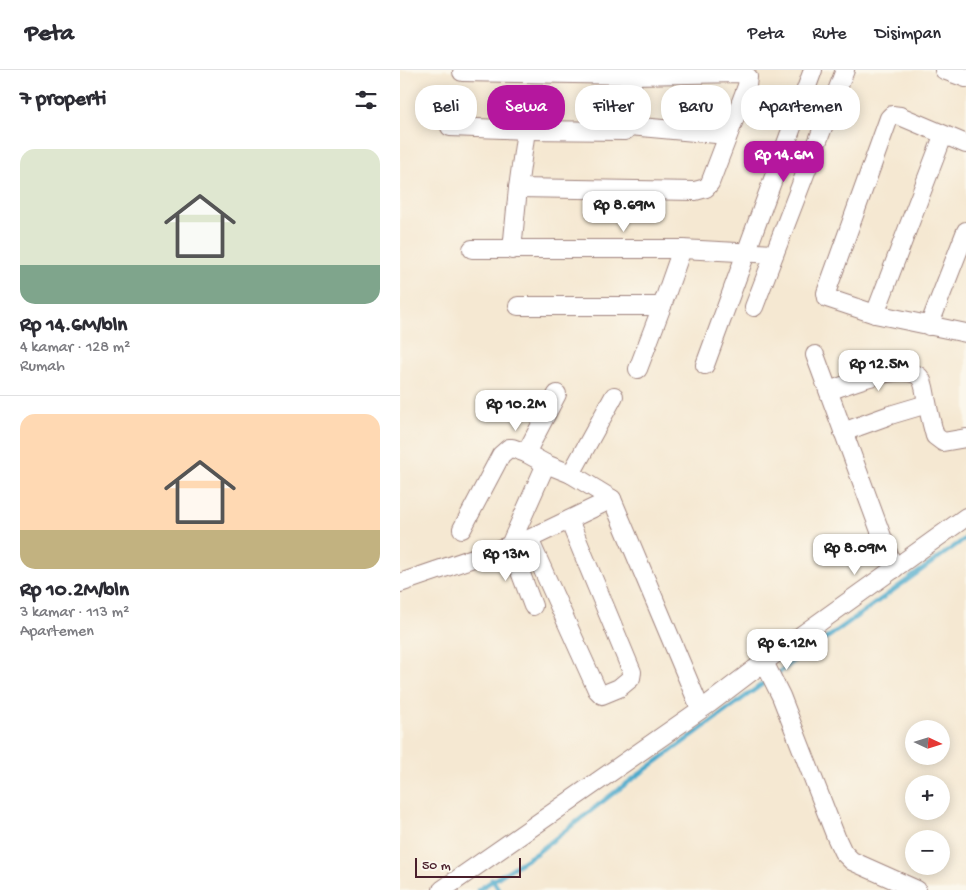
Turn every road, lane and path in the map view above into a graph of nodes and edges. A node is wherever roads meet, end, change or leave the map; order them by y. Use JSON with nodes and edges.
{"nodes":[{"id":1,"x":813,"y":70,"type":"edge"},
{"id":2,"x":845,"y":70,"type":"edge"},
{"id":3,"x":944,"y":70,"type":"edge"},
{"id":4,"x":462,"y":72,"type":"dead end"},
{"id":5,"x":632,"y":72,"type":"edge"},
{"id":6,"x":966,"y":78,"type":"edge"},
{"id":7,"x":632,"y":85,"type":"edge"},
{"id":8,"x":651,"y":128,"type":"edge"},
{"id":9,"x":526,"y":130,"type":"joint"},
{"id":10,"x":626,"y":130,"type":"edge"},
{"id":11,"x":727,"y":135,"type":"junction"},
{"id":12,"x":944,"y":136,"type":"junction"},
{"id":13,"x":966,"y":144,"type":"edge"},
{"id":14,"x":518,"y":188,"type":"junction"},
{"id":15,"x":966,"y":231,"type":"edge"},
{"id":16,"x":472,"y":249,"type":"dead end"},
{"id":17,"x":682,"y":249,"type":"junction"},
{"id":18,"x":512,"y":250,"type":"junction"},
{"id":19,"x":746,"y":252,"type":"junction"},
{"id":20,"x":774,"y":254,"type":"junction"},
{"id":21,"x":518,"y":306,"type":"dead end"},
{"id":22,"x":662,"y":306,"type":"junction"},
{"id":23,"x":754,"y":307,"type":"dead end"},
{"id":24,"x":875,"y":314,"type":"junction"},
{"id":25,"x":930,"y":326,"type":"junction"},
{"id":26,"x":966,"y":333,"type":"edge"},
{"id":27,"x":815,"y":355,"type":"dead end"},
{"id":28,"x":705,"y":365,"type":"dead end"},
{"id":29,"x":638,"y":369,"type":"dead end"},
{"id":30,"x":829,"y":391,"type":"junction"},
{"id":31,"x":557,"y":394,"type":"dead end"},
{"id":32,"x":614,"y":396,"type":"dead end"},
{"id":33,"x":927,"y":404,"type":"junction"},
{"id":34,"x":843,"y":432,"type":"junction"},
{"id":35,"x":966,"y":438,"type":"edge"},
{"id":36,"x":526,"y":453,"type":"junction"},
{"id":37,"x":546,"y":464,"type":"junction"},
{"id":38,"x":571,"y":474,"type":"junction"},
{"id":39,"x":612,"y":499,"type":"junction"},
{"id":40,"x":966,"y":517,"type":"edge"},
{"id":41,"x":569,"y":520,"type":"junction"},
{"id":42,"x":462,"y":529,"type":"dead end"},
{"id":43,"x":529,"y":539,"type":"junction"},
{"id":44,"x":510,"y":546,"type":"junction"},
{"id":45,"x":894,"y":569,"type":"junction"},
{"id":46,"x":400,"y":583,"type":"edge"},
{"id":47,"x":533,"y":606,"type":"dead end"},
{"id":48,"x":765,"y":665,"type":"junction"},
{"id":49,"x":700,"y":708,"type":"junction"},
{"id":50,"x":442,"y":890,"type":"edge"},
{"id":51,"x":917,"y":890,"type":"edge"}],
"edges":[{"from":1,"to":19,"type":"street"},
{"from":2,"to":20,"type":"street"},
{"from":3,"to":6,"type":"street"},
{"from":4,"to":5,"type":"street"},
{"from":5,"to":7,"type":"street"},
{"from":5,"to":11,"type":"street"},
{"from":8,"to":11,"type":"street"},
{"from":9,"to":10,"type":"street"},
{"from":9,"to":14,"type":"street"},
{"from":11,"to":14,"type":"street"},
{"from":12,"to":13,"type":"street"},
{"from":12,"to":24,"type":"street"},
{"from":12,"to":24,"type":"street"},
{"from":14,"to":18,"type":"street"},
{"from":15,"to":25,"type":"street"},
{"from":16,"to":18,"type":"street"},
{"from":17,"to":18,"type":"street"},
{"from":17,"to":19,"type":"street"},
{"from":17,"to":22,"type":"street"},
{"from":19,"to":20,"type":"street"},
{"from":19,"to":28,"type":"street"},
{"from":20,"to":23,"type":"street"},
{"from":21,"to":22,"type":"street"},
{"from":22,"to":29,"type":"street"},
{"from":24,"to":25,"type":"street"},
{"from":25,"to":26,"type":"street"},
{"from":27,"to":30,"type":"street"},
{"from":30,"to":33,"type":"street"},
{"from":30,"to":34,"type":"street"},
{"from":31,"to":36,"type":"street"},
{"from":32,"to":38,"type":"street"},
{"from":33,"to":34,"type":"street"},
{"from":33,"to":35,"type":"street"},
{"from":34,"to":45,"type":"street"},
{"from":36,"to":37,"type":"street"},
{"from":36,"to":42,"type":"street"},
{"from":37,"to":38,"type":"street"},
{"from":37,"to":44,"type":"street"},
{"from":38,"to":39,"type":"street"},
{"from":39,"to":41,"type":"street"},
{"from":39,"to":49,"type":"street"},
{"from":40,"to":45,"type":"street"},
{"from":41,"to":43,"type":"street"},
{"from":41,"to":43,"type":"street"},
{"from":43,"to":44,"type":"street"},
{"from":44,"to":46,"type":"street"},
{"from":44,"to":47,"type":"street"},
{"from":45,"to":48,"type":"street"},
{"from":48,"to":49,"type":"street"},
{"from":48,"to":51,"type":"street"},
{"from":49,"to":50,"type":"street"}]}
